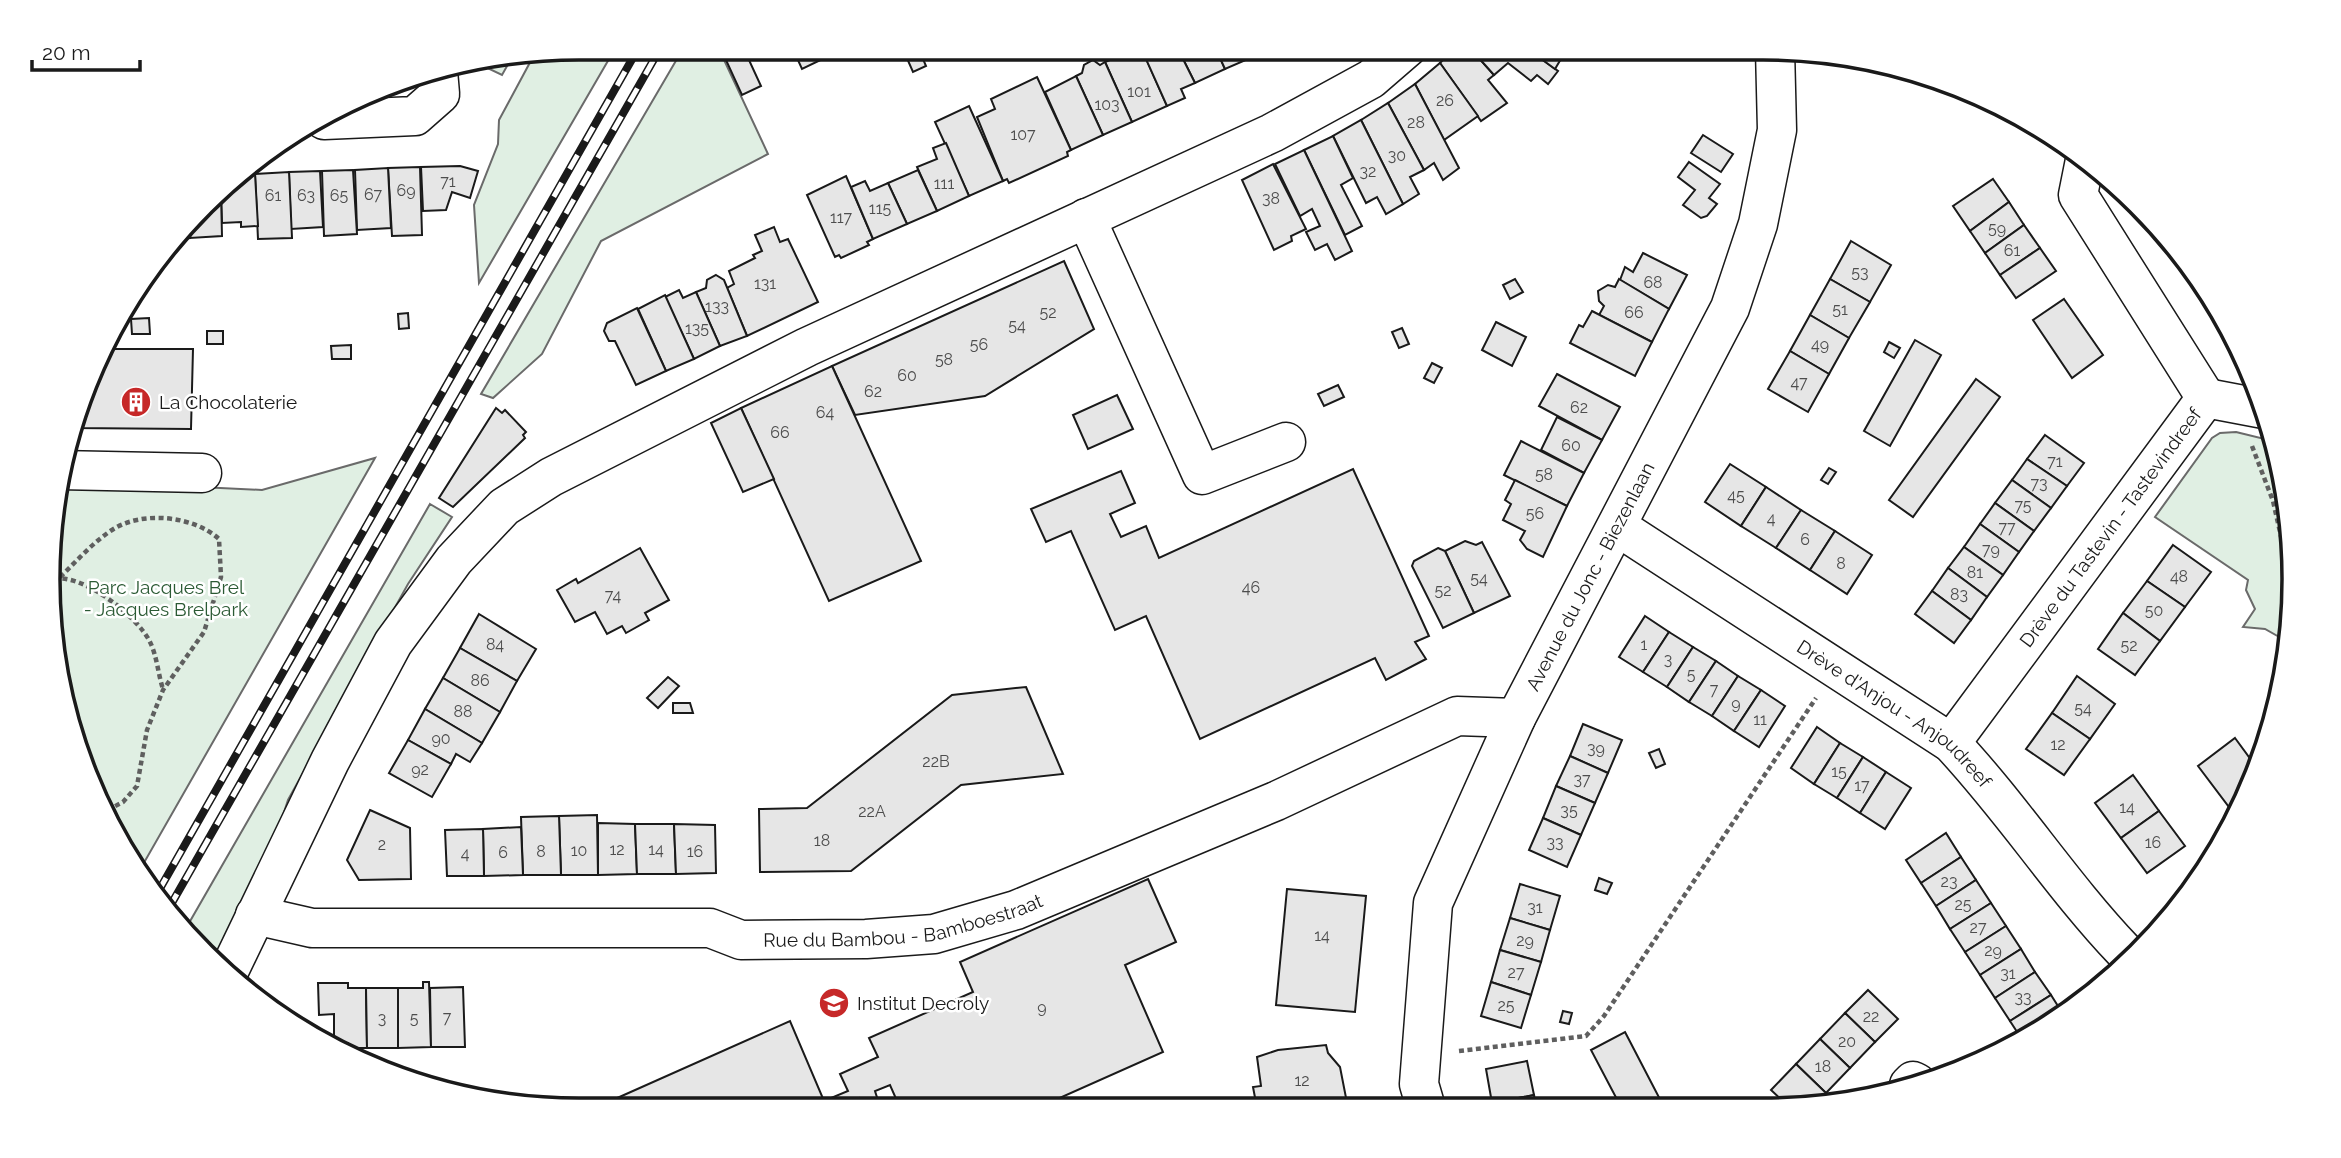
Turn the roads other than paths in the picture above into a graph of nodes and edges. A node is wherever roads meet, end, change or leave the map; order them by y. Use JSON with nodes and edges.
{"nodes":[{"id":1,"x":1393,"y":60,"type":"edge"},
{"id":2,"x":1775,"y":60,"type":"edge"},
{"id":3,"x":439,"y":79,"type":"edge"},
{"id":4,"x":337,"y":119,"type":"edge"},
{"id":5,"x":2083,"y":171,"type":"edge"},
{"id":6,"x":1086,"y":218,"type":"junction"},
{"id":7,"x":2234,"y":403,"type":"edge"},
{"id":8,"x":1286,"y":442,"type":"dead end"},
{"id":9,"x":71,"y":470,"type":"edge"},
{"id":10,"x":202,"y":473,"type":"dead end"},
{"id":11,"x":1618,"y":527,"type":"junction"},
{"id":12,"x":1516,"y":718,"type":"junction"},
{"id":13,"x":1951,"y":743,"type":"junction"},
{"id":14,"x":255,"y":915,"type":"junction"},
{"id":15,"x":2124,"y":951,"type":"dead end"},
{"id":16,"x":231,"y":965,"type":"edge"},
{"id":17,"x":1422,"y":1096,"type":"edge"}],
"edges":[{"from":1,"to":6,"type":"street"},
{"from":2,"to":11,"type":"street","name":"Avenue du Jonc - Biezenlaan"},
{"from":3,"to":4,"type":"street"},
{"from":5,"to":7,"type":"street","name":"Drève du Tastevin - Tastevindreef"},
{"from":6,"to":8,"type":"street"},
{"from":6,"to":14,"type":"street"},
{"from":7,"to":13,"type":"street","name":"Drève du Tastevin - Tastevindreef"},
{"from":9,"to":10,"type":"street"},
{"from":11,"to":12,"type":"street","name":"Avenue du Jonc - Biezenlaan"},
{"from":11,"to":13,"type":"street","name":"Drève d'Anjou - Anjoudreef"},
{"from":12,"to":14,"type":"street","name":"Rue du Bambou - Bamboestraat"},
{"from":12,"to":17,"type":"street","name":"Avenue du Jonc - Biezenlaan"},
{"from":13,"to":15,"type":"street","name":"Drève d'Anjou - Anjoudreef"},
{"from":14,"to":16,"type":"street"}]}
